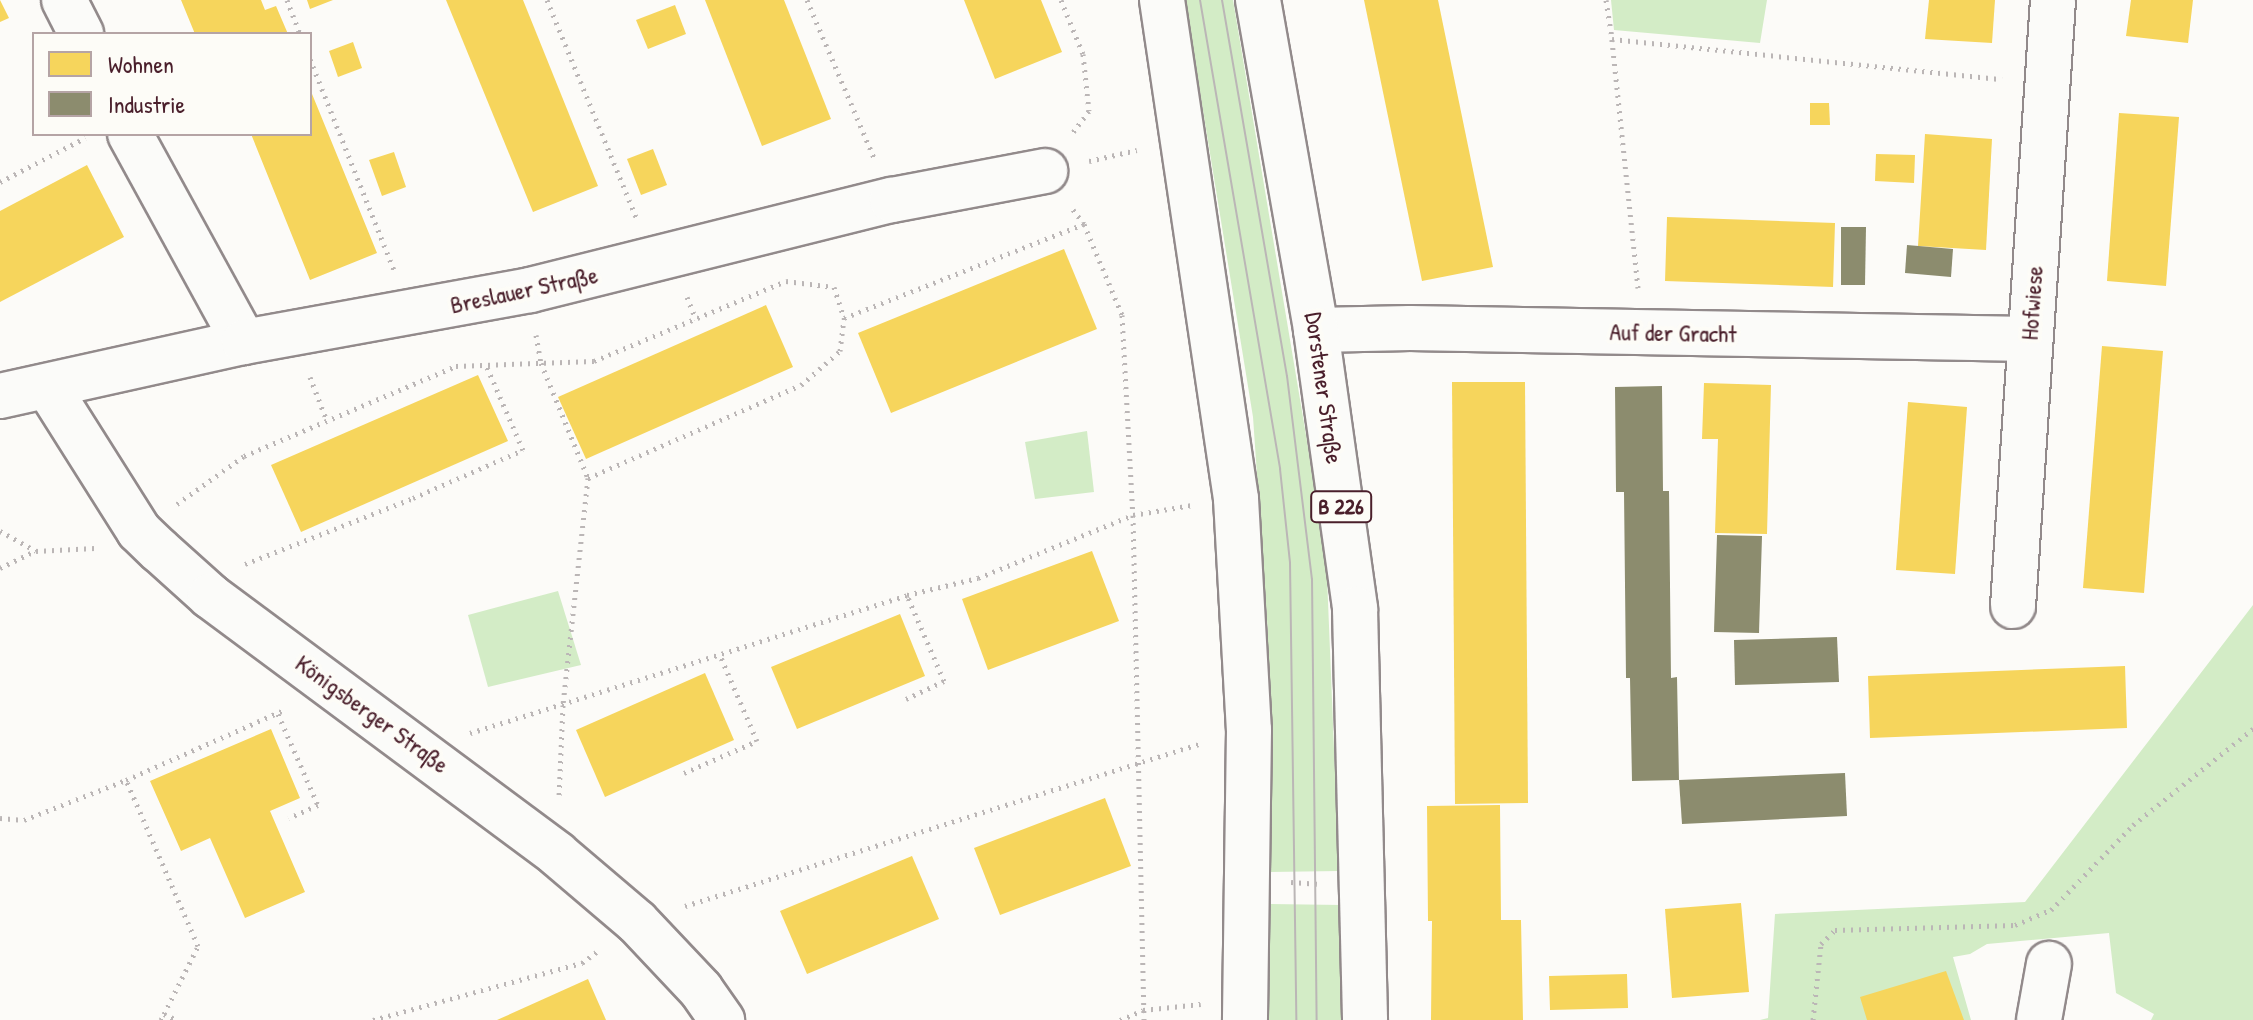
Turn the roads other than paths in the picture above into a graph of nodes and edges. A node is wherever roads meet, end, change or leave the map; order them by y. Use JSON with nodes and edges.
{"nodes":[{"id":1,"x":64,"y":0,"type":"edge"},
{"id":2,"x":1162,"y":0,"type":"edge"},
{"id":3,"x":1258,"y":0,"type":"edge"},
{"id":4,"x":2053,"y":0,"type":"edge"},
{"id":5,"x":80,"y":32,"type":"edge"},
{"id":6,"x":131,"y":136,"type":"edge"},
{"id":7,"x":1045,"y":171,"type":"road end"},
{"id":8,"x":1316,"y":330,"type":"junction"},
{"id":9,"x":2030,"y":339,"type":"junction"},
{"id":10,"x":244,"y":342,"type":"junction"},
{"id":11,"x":48,"y":387,"type":"junction"},
{"id":12,"x":0,"y":396,"type":"edge"},
{"id":13,"x":2013,"y":606,"type":"dead end"},
{"id":14,"x":2049,"y":964,"type":"dead end"},
{"id":15,"x":722,"y":1020,"type":"edge"},
{"id":16,"x":1245,"y":1020,"type":"edge"},
{"id":17,"x":1365,"y":1020,"type":"edge"},
{"id":18,"x":2039,"y":1020,"type":"edge"}],
"edges":[{"from":1,"to":5,"type":"street"},
{"from":2,"to":16,"type":"street"},
{"from":3,"to":8,"type":"street","name":"Dorstener Straße","number":"B 226"},
{"from":4,"to":9,"type":"street","name":"Hofwiese"},
{"from":6,"to":10,"type":"street"},
{"from":7,"to":10,"type":"street","name":"Breslauer Straße"},
{"from":8,"to":9,"type":"street","name":"Auf der Gracht"},
{"from":8,"to":17,"type":"street","name":"Dorstener Straße","number":"B 226"},
{"from":9,"to":13,"type":"street","name":"Hofwiese"},
{"from":10,"to":11,"type":"street","name":"Breslauer Straße"},
{"from":11,"to":12,"type":"street","name":"Breslauer Straße"},
{"from":11,"to":15,"type":"street","name":"Königsberger Straße"},
{"from":14,"to":18,"type":"street"}]}
